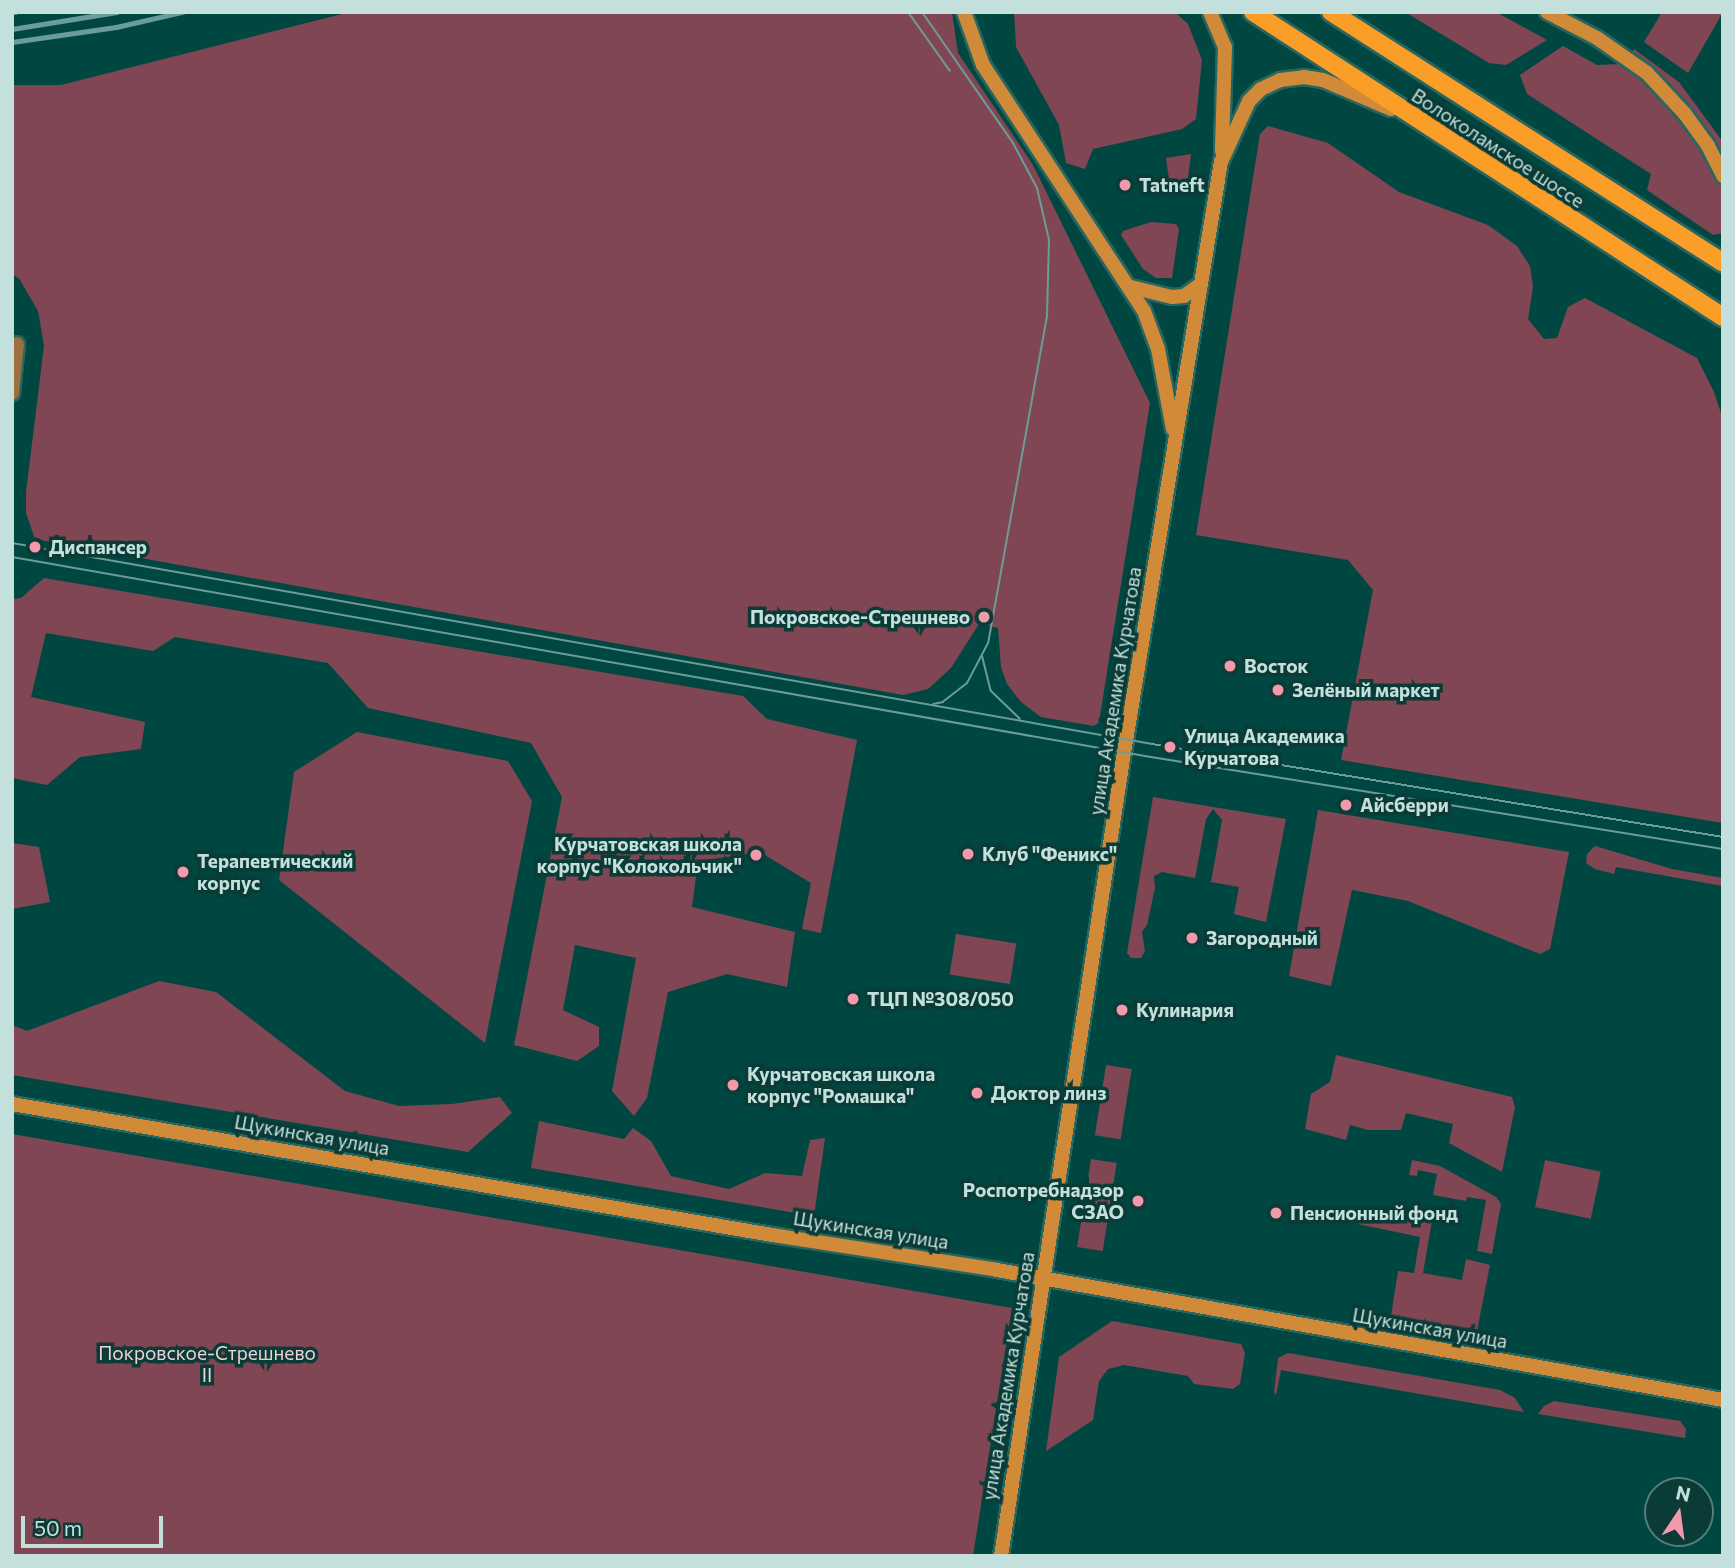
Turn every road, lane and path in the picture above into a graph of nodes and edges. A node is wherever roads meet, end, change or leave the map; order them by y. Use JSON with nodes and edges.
{"nodes":[{"id":1,"x":964,"y":12,"type":"edge"},
{"id":2,"x":1210,"y":12,"type":"edge"},
{"id":3,"x":1253,"y":12,"type":"edge"},
{"id":4,"x":1331,"y":12,"type":"edge"},
{"id":5,"x":1547,"y":12,"type":"edge"},
{"id":6,"x":1414,"y":120,"type":"junction"},
{"id":7,"x":1221,"y":162,"type":"junction"},
{"id":8,"x":1723,"y":176,"type":"edge"},
{"id":9,"x":1723,"y":263,"type":"edge"},
{"id":10,"x":1201,"y":284,"type":"junction"},
{"id":11,"x":1131,"y":287,"type":"junction"},
{"id":12,"x":1723,"y":317,"type":"edge"},
{"id":13,"x":17,"y":344,"type":"dead end"},
{"id":14,"x":12,"y":393,"type":"edge"},
{"id":15,"x":1175,"y":440,"type":"junction"},
{"id":16,"x":12,"y":1104,"type":"edge"},
{"id":17,"x":1042,"y":1279,"type":"junction"},
{"id":18,"x":1723,"y":1400,"type":"edge"},
{"id":19,"x":1001,"y":1556,"type":"edge"}],
"edges":[{"from":1,"to":11,"type":"main road"},
{"from":2,"to":7,"type":"main road"},
{"from":3,"to":6,"type":"main road","name":"Волоколамское шоссе"},
{"from":4,"to":9,"type":"main road","name":"Волоколамское шоссе"},
{"from":5,"to":8,"type":"main road"},
{"from":6,"to":7,"type":"main road","name":"улица Академика Курчатова"},
{"from":6,"to":12,"type":"main road","name":"Волоколамское шоссе"},
{"from":7,"to":10,"type":"main road","name":"улица Академика Курчатова"},
{"from":10,"to":11,"type":"main road"},
{"from":10,"to":15,"type":"main road","name":"улица Академика Курчатова"},
{"from":11,"to":15,"type":"main road"},
{"from":13,"to":14,"type":"street"},
{"from":15,"to":17,"type":"main road","name":"улица Академика Курчатова"},
{"from":16,"to":17,"type":"main road","name":"Щукинская улица"},
{"from":17,"to":18,"type":"main road","name":"Щукинская улица"},
{"from":17,"to":19,"type":"main road","name":"улица Академика Курчатова"}]}
